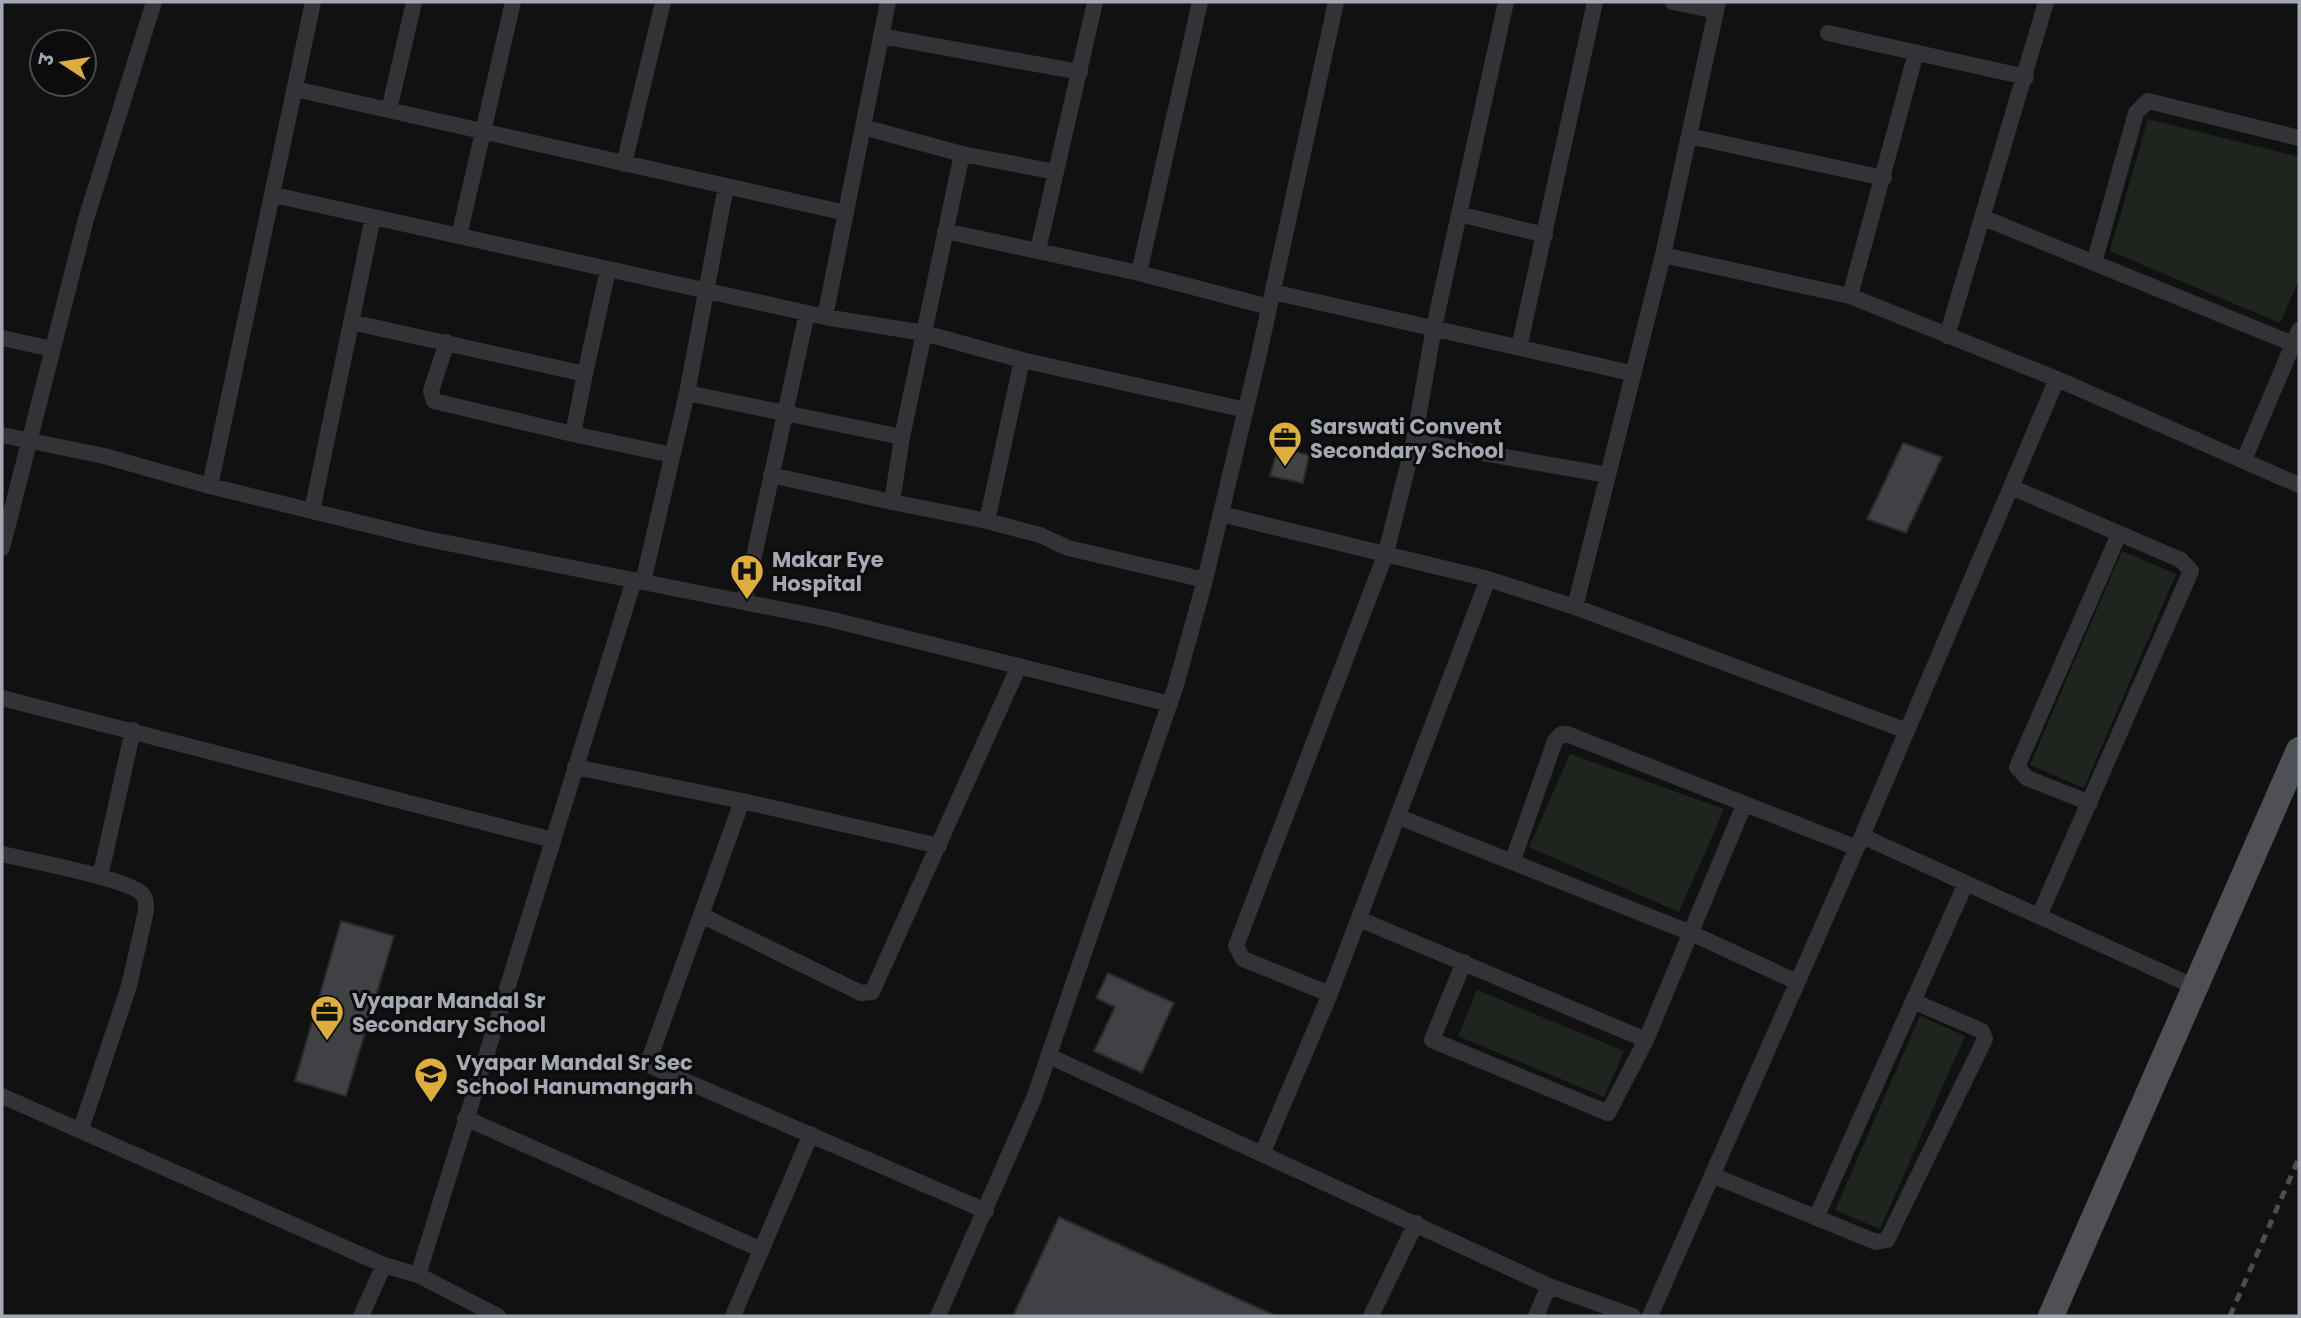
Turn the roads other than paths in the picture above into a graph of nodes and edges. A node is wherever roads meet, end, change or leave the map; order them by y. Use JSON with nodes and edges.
{"nodes":[{"id":1,"x":154,"y":2,"type":"edge"},
{"id":2,"x":313,"y":2,"type":"edge"},
{"id":3,"x":414,"y":2,"type":"edge"},
{"id":4,"x":513,"y":2,"type":"edge"},
{"id":5,"x":663,"y":2,"type":"edge"},
{"id":6,"x":888,"y":2,"type":"edge"},
{"id":7,"x":1094,"y":2,"type":"edge"},
{"id":8,"x":1200,"y":2,"type":"edge"},
{"id":9,"x":1336,"y":2,"type":"edge"},
{"id":10,"x":1506,"y":2,"type":"edge"},
{"id":11,"x":1595,"y":2,"type":"edge"},
{"id":12,"x":1673,"y":2,"type":"edge"},
{"id":13,"x":2046,"y":2,"type":"edge"},
{"id":14,"x":1717,"y":7,"type":"edge"},
{"id":15,"x":1828,"y":33,"type":"dead end"},
{"id":16,"x":881,"y":36,"type":"junction"},
{"id":17,"x":1916,"y":53,"type":"junction"},
{"id":18,"x":1080,"y":72,"type":"junction"},
{"id":19,"x":2026,"y":77,"type":"junction"},
{"id":20,"x":295,"y":89,"type":"junction"},
{"id":21,"x":389,"y":110,"type":"junction"},
{"id":22,"x":863,"y":127,"type":"junction"},
{"id":23,"x":485,"y":132,"type":"junction"},
{"id":24,"x":1689,"y":136,"type":"junction"},
{"id":25,"x":2299,"y":138,"type":"edge"},
{"id":26,"x":962,"y":154,"type":"junction"},
{"id":27,"x":625,"y":164,"type":"junction"},
{"id":28,"x":1056,"y":172,"type":"junction"},
{"id":29,"x":1884,"y":178,"type":"junction"},
{"id":30,"x":726,"y":186,"type":"junction"},
{"id":31,"x":274,"y":195,"type":"junction"},
{"id":32,"x":846,"y":213,"type":"junction"},
{"id":33,"x":1459,"y":214,"type":"junction"},
{"id":34,"x":373,"y":218,"type":"junction"},
{"id":35,"x":1984,"y":218,"type":"junction"},
{"id":36,"x":945,"y":231,"type":"junction"},
{"id":37,"x":1545,"y":235,"type":"junction"},
{"id":38,"x":459,"y":236,"type":"junction"},
{"id":39,"x":1038,"y":250,"type":"junction"},
{"id":40,"x":1663,"y":255,"type":"junction"},
{"id":41,"x":2094,"y":263,"type":"junction"},
{"id":42,"x":608,"y":270,"type":"junction"},
{"id":43,"x":1139,"y":273,"type":"junction"},
{"id":44,"x":705,"y":289,"type":"junction"},
{"id":45,"x":1850,"y":296,"type":"junction"},
{"id":46,"x":1271,"y":300,"type":"junction"},
{"id":47,"x":807,"y":313,"type":"junction"},
{"id":48,"x":825,"y":317,"type":"junction"},
{"id":49,"x":351,"y":322,"type":"junction"},
{"id":50,"x":1434,"y":327,"type":"junction"},
{"id":51,"x":924,"y":333,"type":"junction"},
{"id":52,"x":1947,"y":336,"type":"junction"},
{"id":53,"x":2296,"y":337,"type":"edge"},
{"id":54,"x":2,"y":338,"type":"edge"},
{"id":55,"x":447,"y":342,"type":"junction"},
{"id":56,"x":1519,"y":348,"type":"junction"},
{"id":57,"x":52,"y":349,"type":"junction"},
{"id":58,"x":1022,"y":360,"type":"junction"},
{"id":59,"x":1631,"y":373,"type":"junction"},
{"id":60,"x":585,"y":374,"type":"junction"},
{"id":61,"x":2057,"y":379,"type":"junction"},
{"id":62,"x":687,"y":393,"type":"junction"},
{"id":63,"x":1246,"y":410,"type":"junction"},
{"id":64,"x":783,"y":413,"type":"junction"},
{"id":65,"x":573,"y":434,"type":"junction"},
{"id":66,"x":2,"y":435,"type":"edge"},
{"id":67,"x":902,"y":437,"type":"junction"},
{"id":68,"x":28,"y":441,"type":"junction"},
{"id":69,"x":1414,"y":441,"type":"junction"},
{"id":70,"x":672,"y":455,"type":"junction"},
{"id":71,"x":2244,"y":460,"type":"junction"},
{"id":72,"x":771,"y":475,"type":"junction"},
{"id":73,"x":1608,"y":475,"type":"junction"},
{"id":74,"x":2299,"y":485,"type":"edge"},
{"id":75,"x":9,"y":486,"type":"edge"},
{"id":76,"x":210,"y":486,"type":"junction"},
{"id":77,"x":2011,"y":487,"type":"junction"},
{"id":78,"x":892,"y":502,"type":"junction"},
{"id":79,"x":312,"y":511,"type":"junction"},
{"id":80,"x":1221,"y":514,"type":"junction"},
{"id":81,"x":987,"y":521,"type":"junction"},
{"id":82,"x":2119,"y":534,"type":"junction"},
{"id":83,"x":2,"y":548,"type":"edge"},
{"id":84,"x":1386,"y":553,"type":"junction"},
{"id":85,"x":1488,"y":579,"type":"junction"},
{"id":86,"x":1205,"y":580,"type":"junction"},
{"id":87,"x":638,"y":581,"type":"junction"},
{"id":88,"x":744,"y":602,"type":"junction"},
{"id":89,"x":1574,"y":607,"type":"junction"},
{"id":90,"x":1019,"y":666,"type":"junction"},
{"id":91,"x":2,"y":698,"type":"edge"},
{"id":92,"x":1170,"y":704,"type":"junction"},
{"id":93,"x":133,"y":730,"type":"junction"},
{"id":94,"x":1907,"y":731,"type":"junction"},
{"id":95,"x":2299,"y":750,"type":"edge"},
{"id":96,"x":575,"y":767,"type":"junction"},
{"id":97,"x":742,"y":801,"type":"junction"},
{"id":98,"x":2090,"y":803,"type":"junction"},
{"id":99,"x":1744,"y":805,"type":"junction"},
{"id":100,"x":1399,"y":817,"type":"junction"},
{"id":101,"x":553,"y":839,"type":"junction"},
{"id":102,"x":1859,"y":842,"type":"junction"},
{"id":103,"x":939,"y":846,"type":"junction"},
{"id":104,"x":2,"y":854,"type":"edge"},
{"id":105,"x":1513,"y":860,"type":"junction"},
{"id":106,"x":100,"y":877,"type":"junction"},
{"id":107,"x":1966,"y":883,"type":"junction"},
{"id":108,"x":701,"y":915,"type":"junction"},
{"id":109,"x":2039,"y":916,"type":"junction"},
{"id":110,"x":1359,"y":919,"type":"junction"},
{"id":111,"x":1691,"y":933,"type":"junction"},
{"id":112,"x":1464,"y":962,"type":"junction"},
{"id":113,"x":1797,"y":982,"type":"junction"},
{"id":114,"x":2195,"y":987,"type":"junction"},
{"id":115,"x":1330,"y":994,"type":"junction"},
{"id":116,"x":1913,"y":1001,"type":"junction"},
{"id":117,"x":1646,"y":1040,"type":"junction"},
{"id":118,"x":1049,"y":1056,"type":"junction"},
{"id":119,"x":2,"y":1096,"type":"edge"},
{"id":120,"x":465,"y":1118,"type":"junction"},
{"id":121,"x":81,"y":1129,"type":"junction"},
{"id":122,"x":811,"y":1134,"type":"junction"},
{"id":123,"x":1262,"y":1153,"type":"junction"},
{"id":124,"x":1712,"y":1175,"type":"junction"},
{"id":125,"x":986,"y":1211,"type":"junction"},
{"id":126,"x":1816,"y":1218,"type":"junction"},
{"id":127,"x":1416,"y":1223,"type":"junction"},
{"id":128,"x":762,"y":1250,"type":"junction"},
{"id":129,"x":384,"y":1265,"type":"junction"},
{"id":130,"x":418,"y":1275,"type":"junction"},
{"id":131,"x":1549,"y":1286,"type":"junction"},
{"id":132,"x":361,"y":1316,"type":"edge"},
{"id":133,"x":498,"y":1316,"type":"edge"},
{"id":134,"x":733,"y":1316,"type":"edge"},
{"id":135,"x":938,"y":1316,"type":"edge"},
{"id":136,"x":1371,"y":1316,"type":"edge"},
{"id":137,"x":1536,"y":1316,"type":"edge"},
{"id":138,"x":1633,"y":1316,"type":"edge"},
{"id":139,"x":1650,"y":1316,"type":"edge"},
{"id":140,"x":2051,"y":1316,"type":"edge"}],
"edges":[{"from":1,"to":57,"type":"street"},
{"from":2,"to":20,"type":"street"},
{"from":3,"to":21,"type":"street"},
{"from":4,"to":23,"type":"street"},
{"from":5,"to":27,"type":"street"},
{"from":6,"to":16,"type":"street"},
{"from":7,"to":18,"type":"street"},
{"from":8,"to":43,"type":"street"},
{"from":9,"to":46,"type":"street"},
{"from":10,"to":33,"type":"street"},
{"from":11,"to":37,"type":"street"},
{"from":12,"to":14,"type":"street"},
{"from":13,"to":19,"type":"street"},
{"from":14,"to":24,"type":"street"},
{"from":15,"to":17,"type":"street"},
{"from":16,"to":18,"type":"street"},
{"from":16,"to":22,"type":"street"},
{"from":17,"to":19,"type":"street"},
{"from":17,"to":29,"type":"street"},
{"from":18,"to":28,"type":"street"},
{"from":19,"to":35,"type":"street"},
{"from":20,"to":21,"type":"street"},
{"from":20,"to":31,"type":"street"},
{"from":21,"to":23,"type":"street"},
{"from":22,"to":26,"type":"street"},
{"from":22,"to":32,"type":"street"},
{"from":23,"to":27,"type":"street"},
{"from":23,"to":38,"type":"street"},
{"from":24,"to":29,"type":"street"},
{"from":24,"to":40,"type":"street"},
{"from":25,"to":41,"type":"street"},
{"from":26,"to":28,"type":"street"},
{"from":26,"to":36,"type":"street"},
{"from":27,"to":30,"type":"street"},
{"from":28,"to":39,"type":"street"},
{"from":29,"to":45,"type":"street"},
{"from":30,"to":32,"type":"street"},
{"from":30,"to":44,"type":"street"},
{"from":31,"to":34,"type":"street"},
{"from":31,"to":76,"type":"street"},
{"from":32,"to":48,"type":"street"},
{"from":33,"to":37,"type":"street"},
{"from":33,"to":50,"type":"street"},
{"from":34,"to":38,"type":"street"},
{"from":34,"to":49,"type":"street"},
{"from":35,"to":41,"type":"street"},
{"from":35,"to":52,"type":"street"},
{"from":36,"to":39,"type":"street"},
{"from":36,"to":51,"type":"street"},
{"from":37,"to":56,"type":"street"},
{"from":38,"to":42,"type":"street"},
{"from":39,"to":43,"type":"street"},
{"from":40,"to":45,"type":"street"},
{"from":40,"to":59,"type":"street"},
{"from":41,"to":53,"type":"street"},
{"from":42,"to":44,"type":"street"},
{"from":42,"to":60,"type":"street"},
{"from":43,"to":46,"type":"street"},
{"from":44,"to":47,"type":"street"},
{"from":44,"to":62,"type":"street"},
{"from":45,"to":52,"type":"street"},
{"from":46,"to":50,"type":"street"},
{"from":46,"to":63,"type":"street"},
{"from":47,"to":48,"type":"street"},
{"from":47,"to":64,"type":"street"},
{"from":48,"to":51,"type":"street"},
{"from":49,"to":55,"type":"street"},
{"from":49,"to":79,"type":"street"},
{"from":50,"to":56,"type":"street"},
{"from":50,"to":69,"type":"street"},
{"from":51,"to":58,"type":"street"},
{"from":51,"to":67,"type":"street"},
{"from":52,"to":61,"type":"street"},
{"from":53,"to":71,"type":"street"},
{"from":54,"to":57,"type":"street"},
{"from":55,"to":60,"type":"street"},
{"from":55,"to":65,"type":"street"},
{"from":56,"to":59,"type":"street"},
{"from":57,"to":68,"type":"street"},
{"from":58,"to":63,"type":"street"},
{"from":58,"to":81,"type":"street"},
{"from":59,"to":73,"type":"street"},
{"from":60,"to":65,"type":"street"},
{"from":61,"to":71,"type":"street"},
{"from":61,"to":77,"type":"street"},
{"from":62,"to":64,"type":"street"},
{"from":62,"to":70,"type":"street"},
{"from":63,"to":80,"type":"street"},
{"from":64,"to":67,"type":"street"},
{"from":64,"to":72,"type":"street"},
{"from":65,"to":70,"type":"street"},
{"from":66,"to":68,"type":"street"},
{"from":67,"to":78,"type":"street"},
{"from":68,"to":75,"type":"street"},
{"from":68,"to":76,"type":"street"},
{"from":69,"to":73,"type":"street"},
{"from":69,"to":84,"type":"street"},
{"from":70,"to":87,"type":"street"},
{"from":71,"to":74,"type":"street"},
{"from":72,"to":78,"type":"street"},
{"from":72,"to":88,"type":"street"},
{"from":73,"to":89,"type":"street"},
{"from":75,"to":83,"type":"street"},
{"from":76,"to":79,"type":"street"},
{"from":77,"to":82,"type":"street"},
{"from":77,"to":94,"type":"street"},
{"from":78,"to":81,"type":"street"},
{"from":79,"to":87,"type":"street"},
{"from":80,"to":84,"type":"street"},
{"from":80,"to":86,"type":"street"},
{"from":81,"to":86,"type":"street"},
{"from":82,"to":98,"type":"street"},
{"from":82,"to":98,"type":"street"},
{"from":84,"to":85,"type":"street"},
{"from":84,"to":115,"type":"street"},
{"from":85,"to":89,"type":"street"},
{"from":85,"to":100,"type":"street"},
{"from":86,"to":92,"type":"street"},
{"from":87,"to":88,"type":"street"},
{"from":87,"to":96,"type":"street"},
{"from":88,"to":90,"type":"street"},
{"from":89,"to":94,"type":"street"},
{"from":90,"to":92,"type":"street"},
{"from":90,"to":103,"type":"street"},
{"from":91,"to":93,"type":"street"},
{"from":92,"to":118,"type":"street"},
{"from":93,"to":101,"type":"street"},
{"from":93,"to":106,"type":"street"},
{"from":94,"to":102,"type":"street"},
{"from":95,"to":114,"type":"main road"},
{"from":96,"to":97,"type":"street"},
{"from":96,"to":101,"type":"street"},
{"from":97,"to":103,"type":"street"},
{"from":97,"to":108,"type":"street"},
{"from":98,"to":109,"type":"street"},
{"from":99,"to":102,"type":"street"},
{"from":99,"to":105,"type":"street"},
{"from":99,"to":111,"type":"street"},
{"from":100,"to":105,"type":"street"},
{"from":100,"to":110,"type":"street"},
{"from":101,"to":120,"type":"street"},
{"from":102,"to":107,"type":"street"},
{"from":102,"to":113,"type":"street"},
{"from":103,"to":108,"type":"street"},
{"from":104,"to":106,"type":"street"},
{"from":105,"to":111,"type":"street"},
{"from":106,"to":121,"type":"street"},
{"from":107,"to":109,"type":"street"},
{"from":107,"to":116,"type":"street"},
{"from":108,"to":122,"type":"street"},
{"from":109,"to":114,"type":"street"},
{"from":110,"to":112,"type":"street"},
{"from":110,"to":115,"type":"street"},
{"from":111,"to":113,"type":"street"},
{"from":111,"to":117,"type":"street"},
{"from":112,"to":117,"type":"street"},
{"from":112,"to":117,"type":"street"},
{"from":113,"to":124,"type":"street"},
{"from":114,"to":140,"type":"main road"},
{"from":115,"to":123,"type":"street"},
{"from":116,"to":126,"type":"street"},
{"from":116,"to":126,"type":"street"},
{"from":118,"to":123,"type":"street"},
{"from":118,"to":125,"type":"street"},
{"from":119,"to":121,"type":"street"},
{"from":120,"to":128,"type":"street"},
{"from":120,"to":130,"type":"street"},
{"from":121,"to":129,"type":"street"},
{"from":122,"to":125,"type":"street"},
{"from":122,"to":128,"type":"street"},
{"from":123,"to":127,"type":"street"},
{"from":124,"to":126,"type":"street"},
{"from":124,"to":139,"type":"street"},
{"from":125,"to":135,"type":"street"},
{"from":127,"to":131,"type":"street"},
{"from":127,"to":136,"type":"street"},
{"from":128,"to":134,"type":"street"},
{"from":129,"to":130,"type":"street"},
{"from":129,"to":132,"type":"street"},
{"from":130,"to":133,"type":"street"},
{"from":131,"to":137,"type":"street"},
{"from":131,"to":138,"type":"street"}]}
